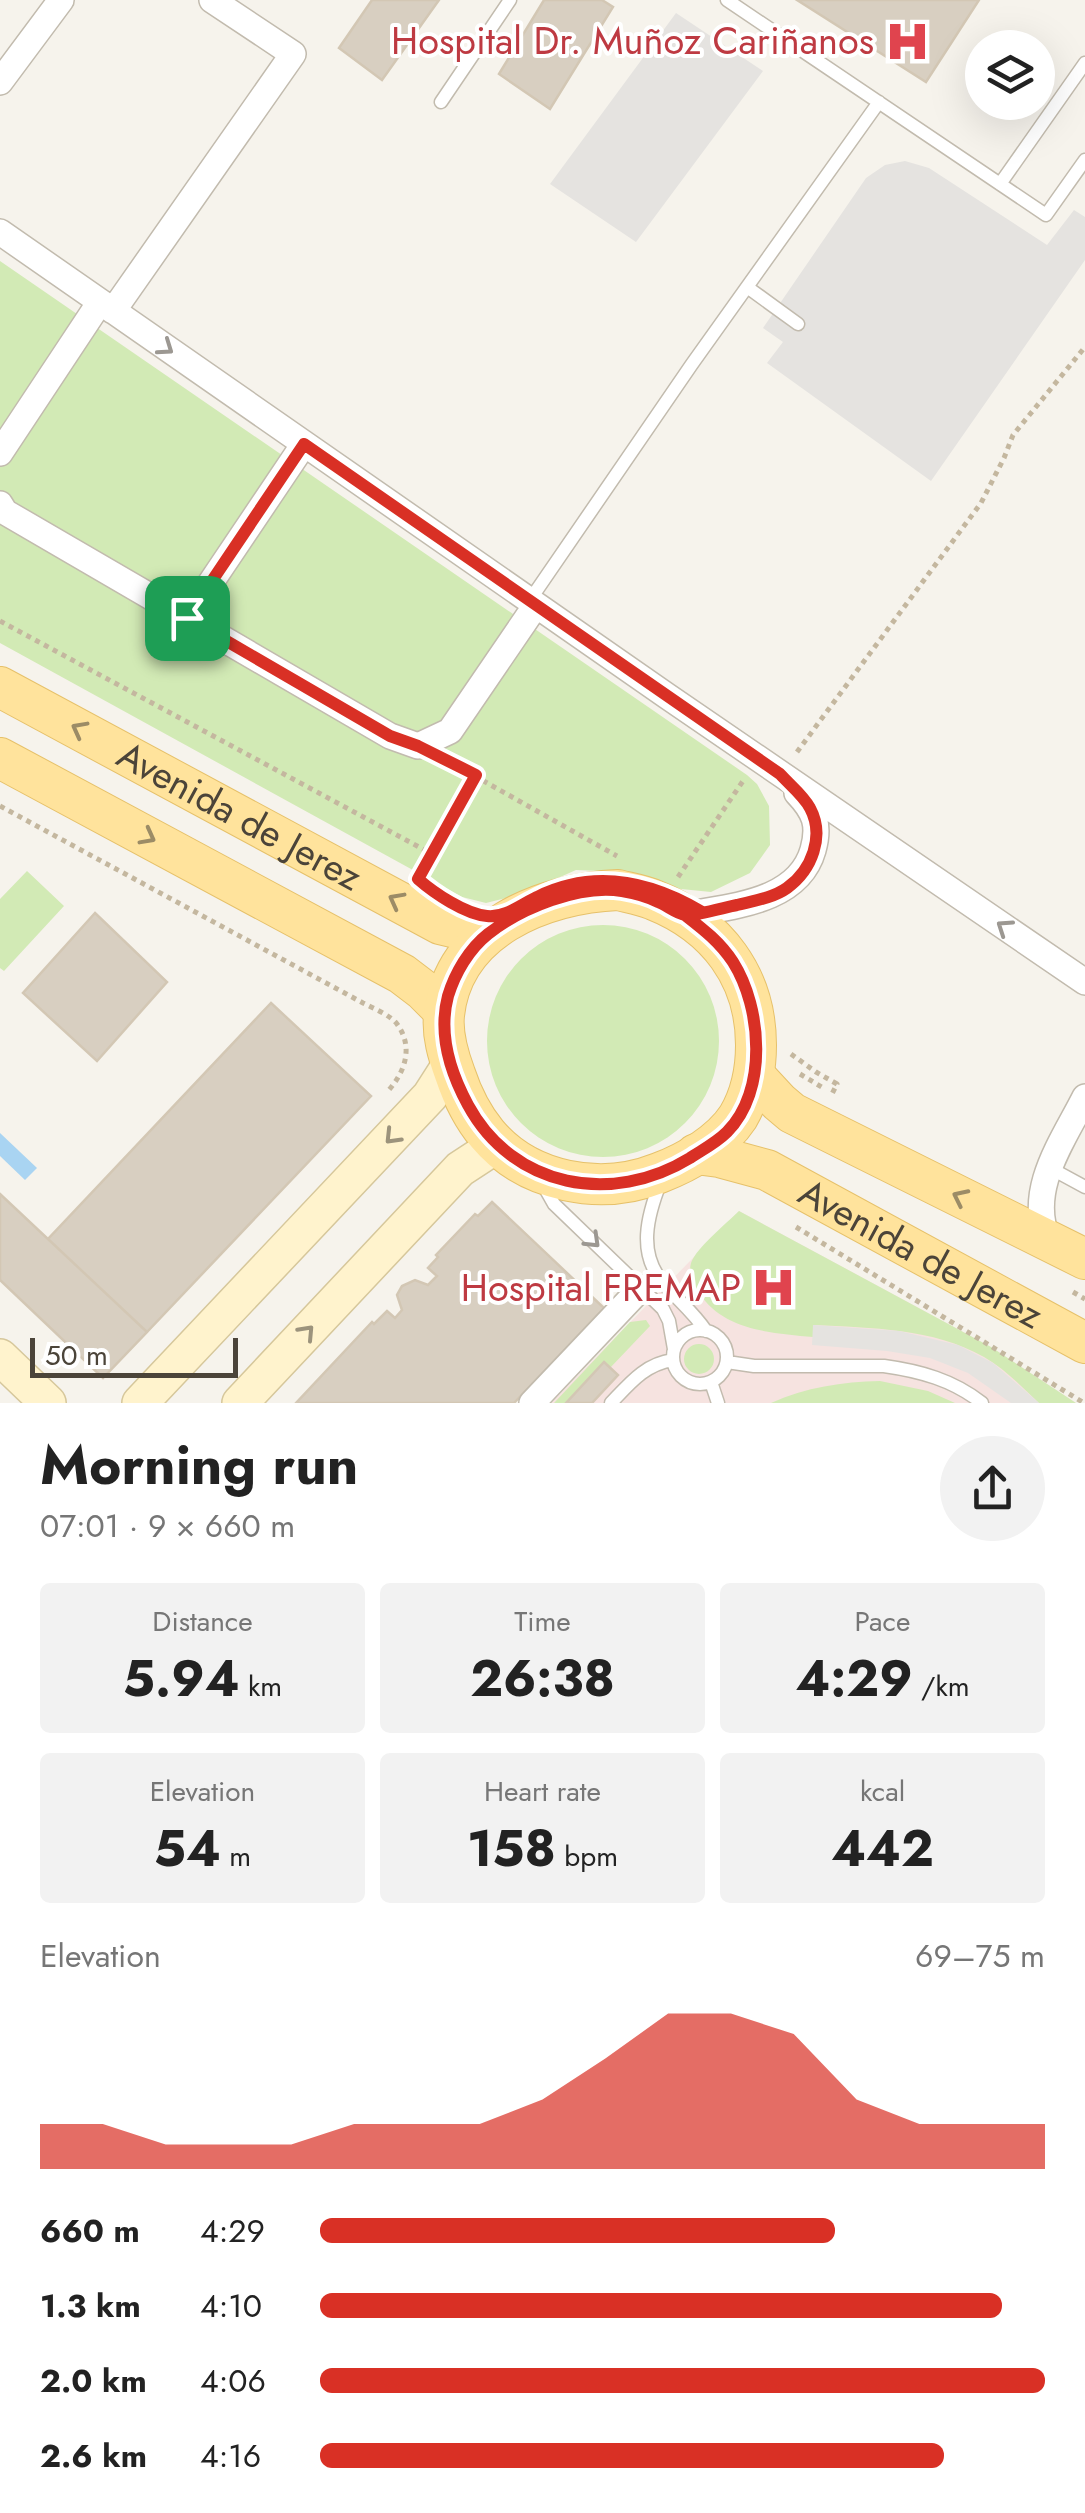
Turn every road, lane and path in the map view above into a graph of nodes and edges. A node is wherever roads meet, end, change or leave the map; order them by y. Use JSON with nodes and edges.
{"nodes":[{"id":1,"x":61,"y":0,"type":"edge"},
{"id":2,"x":212,"y":0,"type":"edge"},
{"id":3,"x":510,"y":0,"type":"edge"},
{"id":4,"x":727,"y":0,"type":"edge"},
{"id":5,"x":1085,"y":63,"type":"edge"},
{"id":6,"x":0,"y":82,"type":"edge"},
{"id":7,"x":441,"y":102,"type":"dead end"},
{"id":8,"x":879,"y":102,"type":"junction"},
{"id":9,"x":1085,"y":160,"type":"edge"},
{"id":10,"x":1000,"y":184,"type":"junction"},
{"id":11,"x":0,"y":232,"type":"edge"},
{"id":12,"x":748,"y":288,"type":"junction"},
{"id":13,"x":106,"y":306,"type":"junction"},
{"id":14,"x":798,"y":324,"type":"dead end"},
{"id":15,"x":1085,"y":346,"type":"edge"},
{"id":16,"x":304,"y":444,"type":"junction"},
{"id":17,"x":0,"y":453,"type":"edge"},
{"id":18,"x":0,"y":504,"type":"edge"},
{"id":19,"x":533,"y":602,"type":"junction"},
{"id":20,"x":187,"y":618,"type":"junction"},
{"id":21,"x":0,"y":621,"type":"edge"},
{"id":22,"x":0,"y":687,"type":"edge"},
{"id":23,"x":418,"y":746,"type":"junction"},
{"id":24,"x":0,"y":758,"type":"edge"},
{"id":25,"x":758,"y":759,"type":"junction"},
{"id":26,"x":780,"y":774,"type":"junction"},
{"id":27,"x":476,"y":775,"type":"junction"},
{"id":28,"x":0,"y":806,"type":"edge"},
{"id":29,"x":432,"y":854,"type":"junction"},
{"id":30,"x":622,"y":860,"type":"dead end"},
{"id":31,"x":418,"y":879,"type":"dead end"},
{"id":32,"x":678,"y":901,"type":"junction"},
{"id":33,"x":486,"y":935,"type":"junction"},
{"id":34,"x":1085,"y":982,"type":"edge"},
{"id":35,"x":444,"y":1012,"type":"junction"},
{"id":36,"x":450,"y":1060,"type":"junction"},
{"id":37,"x":798,"y":1072,"type":"dead end"},
{"id":38,"x":754,"y":1075,"type":"junction"},
{"id":39,"x":1085,"y":1097,"type":"edge"},
{"id":40,"x":382,"y":1098,"type":"dead end"},
{"id":41,"x":821,"y":1099,"type":"dead end"},
{"id":42,"x":516,"y":1158,"type":"junction"},
{"id":43,"x":681,"y":1162,"type":"junction"},
{"id":44,"x":1050,"y":1168,"type":"junction"},
{"id":45,"x":1085,"y":1187,"type":"edge"},
{"id":46,"x":795,"y":1226,"type":"dead end"},
{"id":47,"x":1048,"y":1240,"type":"junction"},
{"id":48,"x":1085,"y":1260,"type":"edge"},
{"id":49,"x":642,"y":1288,"type":"junction"},
{"id":50,"x":706,"y":1331,"type":"junction"},
{"id":51,"x":1085,"y":1342,"type":"edge"},
{"id":52,"x":673,"y":1354,"type":"junction"},
{"id":53,"x":0,"y":1357,"type":"edge"},
{"id":54,"x":726,"y":1362,"type":"junction"},
{"id":55,"x":711,"y":1382,"type":"junction"},
{"id":56,"x":48,"y":1403,"type":"edge"},
{"id":57,"x":140,"y":1403,"type":"edge"},
{"id":58,"x":240,"y":1403,"type":"edge"},
{"id":59,"x":532,"y":1403,"type":"edge"},
{"id":60,"x":612,"y":1403,"type":"edge"},
{"id":61,"x":718,"y":1403,"type":"edge"},
{"id":62,"x":982,"y":1403,"type":"edge"},
{"id":63,"x":1084,"y":1403,"type":"edge"}],
"edges":[{"from":1,"to":6,"type":"street"},
{"from":2,"to":13,"type":"street"},
{"from":3,"to":7,"type":"lane"},
{"from":4,"to":8,"type":"lane"},
{"from":5,"to":10,"type":"lane"},
{"from":8,"to":10,"type":"lane"},
{"from":8,"to":12,"type":"lane"},
{"from":9,"to":10,"type":"lane"},
{"from":11,"to":13,"type":"street"},
{"from":12,"to":14,"type":"lane"},
{"from":12,"to":19,"type":"lane"},
{"from":13,"to":16,"type":"street","one_way":true},
{"from":13,"to":17,"type":"street"},
{"from":15,"to":26,"type":"path"},
{"from":16,"to":19,"type":"street"},
{"from":16,"to":20,"type":"street"},
{"from":18,"to":20,"type":"street"},
{"from":19,"to":23,"type":"street"},
{"from":19,"to":25,"type":"street"},
{"from":20,"to":23,"type":"street"},
{"from":21,"to":29,"type":"path"},
{"from":33,"to":22,"type":"main road","name":"Avenida de Jerez","one_way":true},
{"from":23,"to":27,"type":"path"},
{"from":24,"to":35,"type":"main road","name":"Avenida de Jerez","one_way":true},
{"from":25,"to":26,"type":"street"},
{"from":25,"to":32,"type":"path"},
{"from":26,"to":32,"type":"street"},
{"from":34,"to":26,"type":"street","one_way":true},
{"from":27,"to":29,"type":"path"},
{"from":27,"to":30,"type":"path"},
{"from":28,"to":40,"type":"path"},
{"from":29,"to":31,"type":"path"},
{"from":32,"to":33,"type":"main road"},
{"from":32,"to":38,"type":"main road"},
{"from":33,"to":35,"type":"main road"},
{"from":35,"to":36,"type":"main road"},
{"from":36,"to":42,"type":"main road"},
{"from":36,"to":57,"type":"main road","one_way":true},
{"from":37,"to":41,"type":"path"},
{"from":38,"to":43,"type":"main road"},
{"from":47,"to":38,"type":"main road","name":"Avenida de Jerez","one_way":true},
{"from":39,"to":44,"type":"street"},
{"from":42,"to":43,"type":"main road"},
{"from":42,"to":49,"type":"lane","one_way":true},
{"from":58,"to":42,"type":"main road","one_way":true},
{"from":43,"to":50,"type":"lane"},
{"from":43,"to":51,"type":"main road","name":"Avenida de Jerez"},
{"from":44,"to":45,"type":"lane"},
{"from":44,"to":47,"type":"street"},
{"from":46,"to":63,"type":"path"},
{"from":47,"to":48,"type":"main road","name":"Avenida de Jerez"},
{"from":49,"to":52,"type":"lane"},
{"from":49,"to":59,"type":"street"},
{"from":50,"to":52,"type":"lane"},
{"from":50,"to":54,"type":"lane"},
{"from":52,"to":55,"type":"lane"},
{"from":52,"to":60,"type":"lane"},
{"from":53,"to":56,"type":"main road"},
{"from":54,"to":55,"type":"lane"},
{"from":54,"to":62,"type":"lane"},
{"from":55,"to":61,"type":"lane"}]}
